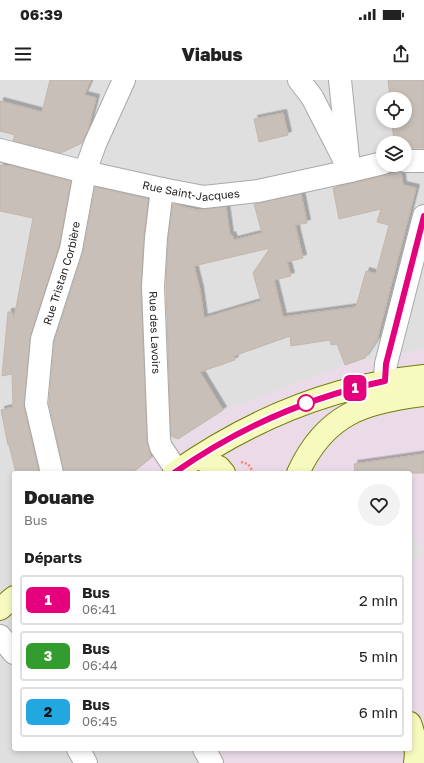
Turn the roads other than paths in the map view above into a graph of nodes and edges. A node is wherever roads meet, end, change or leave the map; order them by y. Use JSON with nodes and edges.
{"nodes":[{"id":1,"x":124,"y":80,"type":"edge"},
{"id":2,"x":299,"y":80,"type":"edge"},
{"id":3,"x":340,"y":80,"type":"edge"},
{"id":4,"x":0,"y":150,"type":"edge"},
{"id":5,"x":412,"y":161,"type":"edge"},
{"id":6,"x":424,"y":161,"type":"edge"},
{"id":7,"x":376,"y":165,"type":"edge"},
{"id":8,"x":85,"y":172,"type":"junction"},
{"id":9,"x":350,"y":172,"type":"junction"},
{"id":10,"x":162,"y":190,"type":"junction"},
{"id":11,"x":424,"y":216,"type":"edge"},
{"id":12,"x":424,"y":376,"type":"edge"},
{"id":13,"x":386,"y":391,"type":"junction"},
{"id":14,"x":424,"y":395,"type":"edge"},
{"id":15,"x":198,"y":458,"type":"junction"},
{"id":16,"x":52,"y":471,"type":"edge"},
{"id":17,"x":174,"y":471,"type":"edge"},
{"id":18,"x":177,"y":471,"type":"edge"},
{"id":19,"x":222,"y":471,"type":"edge"},
{"id":20,"x":299,"y":471,"type":"edge"},
{"id":21,"x":12,"y":599,"type":"edge"},
{"id":22,"x":0,"y":609,"type":"edge"},
{"id":23,"x":0,"y":636,"type":"edge"},
{"id":24,"x":12,"y":651,"type":"edge"},
{"id":25,"x":412,"y":728,"type":"edge"},
{"id":26,"x":79,"y":751,"type":"edge"},
{"id":27,"x":205,"y":751,"type":"edge"},
{"id":28,"x":86,"y":763,"type":"edge"},
{"id":29,"x":212,"y":763,"type":"edge"},
{"id":30,"x":415,"y":763,"type":"edge"}],
"edges":[{"from":1,"to":8,"type":"street","name":"Rue Tristan Corbière"},
{"from":2,"to":9,"type":"street"},
{"from":3,"to":9,"type":"street"},
{"from":4,"to":8,"type":"street","name":"Rue Saint-Jacques"},
{"from":5,"to":6,"type":"street"},
{"from":7,"to":9,"type":"street","name":"Rue Saint-Jacques"},
{"from":8,"to":10,"type":"street","name":"Rue Saint-Jacques"},
{"from":8,"to":16,"type":"street","name":"Rue Tristan Corbière"},
{"from":9,"to":10,"type":"street","name":"Rue Saint-Jacques"},
{"from":10,"to":17,"type":"street","name":"Rue des Lavoirs"},
{"from":11,"to":13,"type":"street"},
{"from":12,"to":13,"type":"main road"},
{"from":13,"to":14,"type":"main road"},
{"from":13,"to":15,"type":"main road"},
{"from":13,"to":20,"type":"main road"},
{"from":15,"to":18,"type":"main road"},
{"from":15,"to":19,"type":"main road"},
{"from":21,"to":22,"type":"main road"},
{"from":23,"to":24,"type":"street"},
{"from":25,"to":30,"type":"main road"},
{"from":26,"to":28,"type":"street"},
{"from":27,"to":29,"type":"street"}]}
